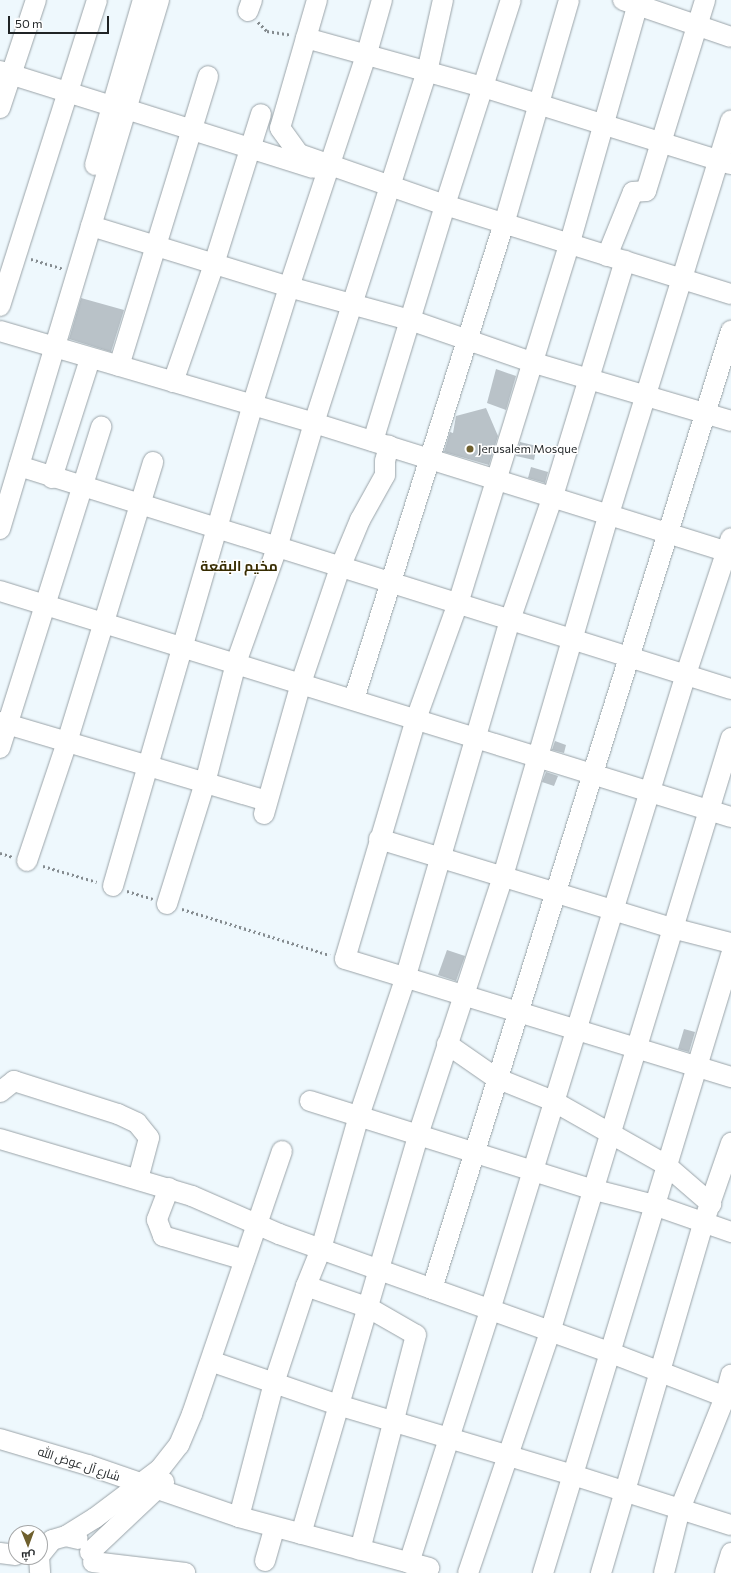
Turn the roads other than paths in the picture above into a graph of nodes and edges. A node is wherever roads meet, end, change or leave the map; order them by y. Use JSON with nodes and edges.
{"nodes":[{"id":1,"x":36,"y":0,"type":"edge"},
{"id":2,"x":97,"y":0,"type":"edge"},
{"id":3,"x":143,"y":0,"type":"edge"},
{"id":4,"x":159,"y":0,"type":"edge"},
{"id":5,"x":317,"y":0,"type":"edge"},
{"id":6,"x":382,"y":0,"type":"edge"},
{"id":7,"x":443,"y":0,"type":"edge"},
{"id":8,"x":511,"y":0,"type":"edge"},
{"id":9,"x":569,"y":0,"type":"edge"},
{"id":10,"x":705,"y":0,"type":"edge"},
{"id":11,"x":633,"y":2,"type":"edge"},
{"id":12,"x":696,"y":26,"type":"junction"},
{"id":13,"x":731,"y":37,"type":"edge"},
{"id":14,"x":306,"y":38,"type":"junction"},
{"id":15,"x":367,"y":53,"type":"junction"},
{"id":16,"x":427,"y":72,"type":"junction"},
{"id":17,"x":5,"y":73,"type":"edge"},
{"id":18,"x":208,"y":76,"type":"dead end"},
{"id":19,"x":483,"y":88,"type":"junction"},
{"id":20,"x":69,"y":92,"type":"junction"},
{"id":21,"x":538,"y":104,"type":"junction"},
{"id":22,"x":119,"y":107,"type":"junction"},
{"id":23,"x":0,"y":108,"type":"edge"},
{"id":24,"x":261,"y":114,"type":"dead end"},
{"id":25,"x":731,"y":120,"type":"edge"},
{"id":26,"x":604,"y":127,"type":"junction"},
{"id":27,"x":191,"y":129,"type":"junction"},
{"id":28,"x":663,"y":143,"type":"junction"},
{"id":29,"x":251,"y":149,"type":"junction"},
{"id":30,"x":724,"y":163,"type":"edge"},
{"id":31,"x":330,"y":168,"type":"junction"},
{"id":32,"x":389,"y":187,"type":"junction"},
{"id":33,"x":445,"y":205,"type":"junction"},
{"id":34,"x":504,"y":224,"type":"junction"},
{"id":35,"x":91,"y":226,"type":"junction"},
{"id":36,"x":569,"y":245,"type":"junction"},
{"id":37,"x":154,"y":246,"type":"junction"},
{"id":38,"x":8,"y":251,"type":"edge"},
{"id":39,"x":616,"y":258,"type":"junction"},
{"id":40,"x":214,"y":264,"type":"junction"},
{"id":41,"x":682,"y":277,"type":"junction"},
{"id":42,"x":289,"y":287,"type":"junction"},
{"id":43,"x":731,"y":294,"type":"edge"},
{"id":44,"x":352,"y":305,"type":"junction"},
{"id":45,"x":0,"y":306,"type":"edge"},
{"id":46,"x":410,"y":320,"type":"junction"},
{"id":47,"x":0,"y":332,"type":"edge"},
{"id":48,"x":731,"y":332,"type":"edge"},
{"id":49,"x":468,"y":342,"type":"junction"},
{"id":50,"x":49,"y":345,"type":"junction"},
{"id":51,"x":90,"y":358,"type":"junction"},
{"id":52,"x":532,"y":362,"type":"junction"},
{"id":53,"x":119,"y":366,"type":"junction"},
{"id":54,"x":589,"y":378,"type":"junction"},
{"id":55,"x":173,"y":382,"type":"junction"},
{"id":56,"x":646,"y":396,"type":"junction"},
{"id":57,"x":252,"y":406,"type":"junction"},
{"id":58,"x":706,"y":412,"type":"junction"},
{"id":59,"x":731,"y":421,"type":"edge"},
{"id":60,"x":314,"y":423,"type":"junction"},
{"id":61,"x":100,"y":427,"type":"dead end"},
{"id":62,"x":381,"y":443,"type":"junction"},
{"id":63,"x":431,"y":459,"type":"junction"},
{"id":64,"x":153,"y":462,"type":"dead end"},
{"id":65,"x":20,"y":466,"type":"junction"},
{"id":66,"x":52,"y":478,"type":"junction"},
{"id":67,"x":495,"y":479,"type":"junction"},
{"id":68,"x":0,"y":488,"type":"edge"},
{"id":69,"x":81,"y":488,"type":"junction"},
{"id":70,"x":553,"y":496,"type":"junction"},
{"id":71,"x":140,"y":506,"type":"junction"},
{"id":72,"x":609,"y":514,"type":"junction"},
{"id":73,"x":0,"y":529,"type":"edge"},
{"id":74,"x":217,"y":529,"type":"junction"},
{"id":75,"x":669,"y":534,"type":"junction"},
{"id":76,"x":730,"y":547,"type":"edge"},
{"id":77,"x":277,"y":548,"type":"junction"},
{"id":78,"x":340,"y":568,"type":"junction"},
{"id":79,"x":389,"y":583,"type":"junction"},
{"id":80,"x":0,"y":591,"type":"edge"},
{"id":81,"x":458,"y":603,"type":"junction"},
{"id":82,"x":46,"y":606,"type":"junction"},
{"id":83,"x":510,"y":620,"type":"junction"},
{"id":84,"x":104,"y":623,"type":"junction"},
{"id":85,"x":572,"y":639,"type":"junction"},
{"id":86,"x":183,"y":646,"type":"junction"},
{"id":87,"x":628,"y":657,"type":"junction"},
{"id":88,"x":236,"y":663,"type":"junction"},
{"id":89,"x":686,"y":674,"type":"junction"},
{"id":90,"x":300,"y":683,"type":"junction"},
{"id":91,"x":731,"y":689,"type":"edge"},
{"id":92,"x":354,"y":698,"type":"junction"},
{"id":93,"x":416,"y":719,"type":"junction"},
{"id":94,"x":4,"y":723,"type":"edge"},
{"id":95,"x":731,"y":738,"type":"edge"},
{"id":96,"x":477,"y":739,"type":"junction"},
{"id":97,"x":67,"y":742,"type":"junction"},
{"id":98,"x":0,"y":748,"type":"edge"},
{"id":99,"x":537,"y":758,"type":"junction"},
{"id":100,"x":148,"y":766,"type":"junction"},
{"id":101,"x":592,"y":775,"type":"junction"},
{"id":102,"x":205,"y":783,"type":"junction"},
{"id":103,"x":650,"y":792,"type":"junction"},
{"id":104,"x":709,"y":810,"type":"junction"},
{"id":105,"x":731,"y":817,"type":"edge"},
{"id":106,"x":379,"y":839,"type":"junction"},
{"id":107,"x":439,"y":857,"type":"junction"},
{"id":108,"x":27,"y":861,"type":"dead end"},
{"id":109,"x":503,"y":876,"type":"junction"},
{"id":110,"x":113,"y":886,"type":"dead end"},
{"id":111,"x":555,"y":892,"type":"junction"},
{"id":112,"x":167,"y":904,"type":"dead end"},
{"id":113,"x":613,"y":910,"type":"junction"},
{"id":114,"x":672,"y":928,"type":"junction"},
{"id":115,"x":731,"y":943,"type":"edge"},
{"id":116,"x":731,"y":955,"type":"edge"},
{"id":117,"x":405,"y":979,"type":"junction"},
{"id":118,"x":464,"y":996,"type":"junction"},
{"id":119,"x":517,"y":1012,"type":"junction"},
{"id":120,"x":575,"y":1030,"type":"junction"},
{"id":121,"x":447,"y":1044,"type":"junction"},
{"id":122,"x":635,"y":1048,"type":"junction"},
{"id":123,"x":698,"y":1066,"type":"junction"},
{"id":124,"x":731,"y":1077,"type":"edge"},
{"id":125,"x":496,"y":1078,"type":"junction"},
{"id":126,"x":0,"y":1092,"type":"edge"},
{"id":127,"x":310,"y":1101,"type":"dead end"},
{"id":128,"x":552,"y":1101,"type":"junction"},
{"id":129,"x":359,"y":1116,"type":"junction"},
{"id":130,"x":608,"y":1133,"type":"junction"},
{"id":131,"x":418,"y":1135,"type":"junction"},
{"id":132,"x":0,"y":1139,"type":"edge"},
{"id":133,"x":731,"y":1143,"type":"edge"},
{"id":134,"x":282,"y":1151,"type":"dead end"},
{"id":135,"x":473,"y":1152,"type":"junction"},
{"id":136,"x":666,"y":1165,"type":"junction"},
{"id":137,"x":531,"y":1170,"type":"junction"},
{"id":138,"x":138,"y":1179,"type":"junction"},
{"id":139,"x":170,"y":1188,"type":"junction"},
{"id":140,"x":591,"y":1189,"type":"junction"},
{"id":141,"x":711,"y":1204,"type":"junction"},
{"id":142,"x":654,"y":1205,"type":"junction"},
{"id":143,"x":703,"y":1224,"type":"junction"},
{"id":144,"x":262,"y":1227,"type":"junction"},
{"id":145,"x":731,"y":1232,"type":"edge"},
{"id":146,"x":321,"y":1248,"type":"junction"},
{"id":147,"x":245,"y":1260,"type":"junction"},
{"id":148,"x":380,"y":1269,"type":"junction"},
{"id":149,"x":306,"y":1286,"type":"junction"},
{"id":150,"x":432,"y":1289,"type":"junction"},
{"id":151,"x":369,"y":1308,"type":"junction"},
{"id":152,"x":490,"y":1310,"type":"junction"},
{"id":153,"x":550,"y":1332,"type":"junction"},
{"id":154,"x":611,"y":1353,"type":"junction"},
{"id":155,"x":220,"y":1364,"type":"junction"},
{"id":156,"x":661,"y":1372,"type":"junction"},
{"id":157,"x":731,"y":1375,"type":"edge"},
{"id":158,"x":274,"y":1383,"type":"junction"},
{"id":159,"x":728,"y":1398,"type":"edge"},
{"id":160,"x":338,"y":1405,"type":"junction"},
{"id":161,"x":392,"y":1420,"type":"junction"},
{"id":162,"x":448,"y":1437,"type":"junction"},
{"id":163,"x":0,"y":1439,"type":"edge"},
{"id":164,"x":509,"y":1457,"type":"junction"},
{"id":165,"x":573,"y":1475,"type":"junction"},
{"id":166,"x":149,"y":1487,"type":"junction"},
{"id":167,"x":625,"y":1491,"type":"junction"},
{"id":168,"x":680,"y":1509,"type":"junction"},
{"id":169,"x":239,"y":1517,"type":"junction"},
{"id":170,"x":731,"y":1525,"type":"edge"},
{"id":171,"x":275,"y":1527,"type":"junction"},
{"id":172,"x":301,"y":1534,"type":"junction"},
{"id":173,"x":66,"y":1536,"type":"junction"},
{"id":174,"x":48,"y":1546,"type":"edge"},
{"id":175,"x":360,"y":1550,"type":"junction"},
{"id":176,"x":731,"y":1553,"type":"edge"},
{"id":177,"x":91,"y":1562,"type":"edge"},
{"id":178,"x":265,"y":1562,"type":"dead end"},
{"id":179,"x":409,"y":1563,"type":"junction"},
{"id":180,"x":429,"y":1568,"type":"dead end"},
{"id":181,"x":185,"y":1573,"type":"edge"},
{"id":182,"x":468,"y":1573,"type":"edge"},
{"id":183,"x":543,"y":1573,"type":"edge"},
{"id":184,"x":601,"y":1573,"type":"edge"},
{"id":185,"x":664,"y":1573,"type":"edge"},
{"id":186,"x":725,"y":1573,"type":"edge"}],
"edges":[{"from":1,"to":17,"type":"street"},
{"from":2,"to":20,"type":"street"},
{"from":3,"to":22,"type":"street"},
{"from":4,"to":22,"type":"street"},
{"from":5,"to":14,"type":"street"},
{"from":6,"to":15,"type":"street"},
{"from":7,"to":16,"type":"street"},
{"from":8,"to":19,"type":"street"},
{"from":9,"to":21,"type":"street"},
{"from":10,"to":12,"type":"street"},
{"from":11,"to":12,"type":"street"},
{"from":11,"to":26,"type":"street"},
{"from":12,"to":13,"type":"street"},
{"from":12,"to":28,"type":"street"},
{"from":14,"to":15,"type":"street"},
{"from":14,"to":31,"type":"street"},
{"from":15,"to":16,"type":"street"},
{"from":15,"to":31,"type":"street"},
{"from":16,"to":19,"type":"street"},
{"from":16,"to":32,"type":"street"},
{"from":17,"to":20,"type":"street"},
{"from":17,"to":23,"type":"street"},
{"from":18,"to":27,"type":"street"},
{"from":19,"to":21,"type":"street"},
{"from":19,"to":33,"type":"street"},
{"from":20,"to":22,"type":"street"},
{"from":20,"to":38,"type":"street"},
{"from":21,"to":26,"type":"street"},
{"from":21,"to":34,"type":"street"},
{"from":22,"to":27,"type":"street"},
{"from":22,"to":35,"type":"street"},
{"from":22,"to":50,"type":"street"},
{"from":24,"to":29,"type":"street"},
{"from":25,"to":30,"type":"street"},
{"from":26,"to":28,"type":"street"},
{"from":26,"to":36,"type":"street"},
{"from":27,"to":29,"type":"street"},
{"from":27,"to":37,"type":"street"},
{"from":28,"to":30,"type":"street"},
{"from":28,"to":39,"type":"street"},
{"from":29,"to":31,"type":"street"},
{"from":29,"to":40,"type":"street"},
{"from":30,"to":41,"type":"street"},
{"from":31,"to":32,"type":"street"},
{"from":31,"to":42,"type":"street"},
{"from":32,"to":33,"type":"street"},
{"from":32,"to":44,"type":"street"},
{"from":33,"to":34,"type":"street"},
{"from":33,"to":46,"type":"street"},
{"from":34,"to":36,"type":"street"},
{"from":34,"to":49,"type":"street"},
{"from":35,"to":37,"type":"street"},
{"from":35,"to":50,"type":"street"},
{"from":36,"to":39,"type":"street"},
{"from":36,"to":52,"type":"street"},
{"from":37,"to":40,"type":"street"},
{"from":37,"to":53,"type":"street"},
{"from":38,"to":45,"type":"street"},
{"from":39,"to":41,"type":"street"},
{"from":39,"to":54,"type":"street"},
{"from":40,"to":42,"type":"street"},
{"from":40,"to":55,"type":"street"},
{"from":41,"to":43,"type":"street"},
{"from":41,"to":56,"type":"street"},
{"from":42,"to":44,"type":"street"},
{"from":42,"to":57,"type":"street"},
{"from":44,"to":46,"type":"street"},
{"from":44,"to":60,"type":"street"},
{"from":46,"to":49,"type":"street"},
{"from":46,"to":62,"type":"street"},
{"from":47,"to":50,"type":"street"},
{"from":48,"to":58,"type":"street"},
{"from":49,"to":52,"type":"street"},
{"from":49,"to":63,"type":"street"},
{"from":50,"to":51,"type":"street"},
{"from":50,"to":65,"type":"street"},
{"from":50,"to":68,"type":"street"},
{"from":51,"to":53,"type":"street"},
{"from":51,"to":66,"type":"street"},
{"from":52,"to":54,"type":"street"},
{"from":52,"to":67,"type":"street"},
{"from":53,"to":55,"type":"street"},
{"from":54,"to":56,"type":"street"},
{"from":54,"to":70,"type":"street"},
{"from":55,"to":57,"type":"street"},
{"from":56,"to":58,"type":"street"},
{"from":56,"to":72,"type":"street"},
{"from":57,"to":60,"type":"street"},
{"from":57,"to":74,"type":"street"},
{"from":58,"to":59,"type":"street"},
{"from":58,"to":75,"type":"street"},
{"from":60,"to":62,"type":"street"},
{"from":60,"to":77,"type":"street"},
{"from":61,"to":69,"type":"street"},
{"from":62,"to":63,"type":"street"},
{"from":62,"to":78,"type":"street"},
{"from":63,"to":67,"type":"street"},
{"from":63,"to":79,"type":"street"},
{"from":64,"to":71,"type":"street"},
{"from":65,"to":66,"type":"street"},
{"from":65,"to":73,"type":"street"},
{"from":66,"to":69,"type":"street"},
{"from":67,"to":70,"type":"street"},
{"from":67,"to":81,"type":"street"},
{"from":69,"to":71,"type":"street"},
{"from":69,"to":82,"type":"street"},
{"from":70,"to":72,"type":"street"},
{"from":70,"to":83,"type":"street"},
{"from":71,"to":74,"type":"street"},
{"from":71,"to":84,"type":"street"},
{"from":72,"to":75,"type":"street"},
{"from":72,"to":85,"type":"street"},
{"from":74,"to":77,"type":"street"},
{"from":74,"to":86,"type":"street"},
{"from":75,"to":76,"type":"street"},
{"from":75,"to":87,"type":"street"},
{"from":76,"to":89,"type":"street"},
{"from":77,"to":78,"type":"street"},
{"from":77,"to":88,"type":"street"},
{"from":78,"to":79,"type":"street"},
{"from":78,"to":90,"type":"street"},
{"from":79,"to":81,"type":"street"},
{"from":79,"to":92,"type":"street"},
{"from":80,"to":82,"type":"street"},
{"from":81,"to":83,"type":"street"},
{"from":81,"to":93,"type":"street"},
{"from":82,"to":84,"type":"street"},
{"from":82,"to":94,"type":"street"},
{"from":83,"to":85,"type":"street"},
{"from":83,"to":96,"type":"street"},
{"from":84,"to":86,"type":"street"},
{"from":84,"to":97,"type":"street"},
{"from":85,"to":87,"type":"street"},
{"from":85,"to":99,"type":"street"},
{"from":86,"to":88,"type":"street"},
{"from":86,"to":100,"type":"street"},
{"from":87,"to":89,"type":"street"},
{"from":87,"to":101,"type":"street"},
{"from":88,"to":90,"type":"street"},
{"from":88,"to":102,"type":"street"},
{"from":89,"to":91,"type":"street"},
{"from":89,"to":103,"type":"street"},
{"from":90,"to":92,"type":"street"},
{"from":90,"to":102,"type":"street"},
{"from":92,"to":93,"type":"street"},
{"from":93,"to":96,"type":"street"},
{"from":93,"to":106,"type":"street"},
{"from":94,"to":97,"type":"street"},
{"from":94,"to":98,"type":"street"},
{"from":95,"to":104,"type":"street"},
{"from":96,"to":99,"type":"street"},
{"from":96,"to":107,"type":"street"},
{"from":97,"to":100,"type":"street"},
{"from":97,"to":108,"type":"street"},
{"from":99,"to":101,"type":"street"},
{"from":99,"to":109,"type":"street"},
{"from":100,"to":102,"type":"street"},
{"from":100,"to":110,"type":"street"},
{"from":101,"to":103,"type":"street"},
{"from":101,"to":111,"type":"street"},
{"from":102,"to":112,"type":"street"},
{"from":103,"to":104,"type":"street"},
{"from":103,"to":113,"type":"street"},
{"from":104,"to":105,"type":"street"},
{"from":104,"to":114,"type":"street"},
{"from":106,"to":107,"type":"street"},
{"from":106,"to":117,"type":"street"},
{"from":107,"to":109,"type":"street"},
{"from":107,"to":117,"type":"street"},
{"from":109,"to":111,"type":"street"},
{"from":109,"to":118,"type":"street"},
{"from":111,"to":113,"type":"street"},
{"from":111,"to":119,"type":"street"},
{"from":113,"to":114,"type":"street"},
{"from":113,"to":120,"type":"street"},
{"from":114,"to":115,"type":"street"},
{"from":114,"to":122,"type":"street"},
{"from":116,"to":123,"type":"street"},
{"from":117,"to":118,"type":"street"},
{"from":117,"to":129,"type":"street"},
{"from":118,"to":119,"type":"street"},
{"from":118,"to":121,"type":"street"},
{"from":119,"to":120,"type":"street"},
{"from":119,"to":125,"type":"street"},
{"from":120,"to":122,"type":"street"},
{"from":120,"to":128,"type":"street"},
{"from":121,"to":125,"type":"street"},
{"from":121,"to":131,"type":"street"},
{"from":122,"to":123,"type":"street"},
{"from":122,"to":130,"type":"street"},
{"from":123,"to":124,"type":"street"},
{"from":123,"to":136,"type":"street"},
{"from":125,"to":128,"type":"street"},
{"from":125,"to":135,"type":"street"},
{"from":126,"to":138,"type":"street"},
{"from":127,"to":129,"type":"street"},
{"from":128,"to":130,"type":"street"},
{"from":128,"to":137,"type":"street"},
{"from":129,"to":131,"type":"street"},
{"from":129,"to":146,"type":"street"},
{"from":130,"to":136,"type":"street"},
{"from":130,"to":140,"type":"street"},
{"from":131,"to":135,"type":"street"},
{"from":131,"to":148,"type":"street"},
{"from":132,"to":138,"type":"street"},
{"from":133,"to":141,"type":"street"},
{"from":134,"to":144,"type":"street"},
{"from":135,"to":137,"type":"street"},
{"from":135,"to":150,"type":"street"},
{"from":136,"to":141,"type":"street"},
{"from":136,"to":142,"type":"street"},
{"from":137,"to":140,"type":"street"},
{"from":137,"to":152,"type":"street"},
{"from":138,"to":139,"type":"street"},
{"from":139,"to":144,"type":"street"},
{"from":139,"to":147,"type":"street"},
{"from":140,"to":142,"type":"street"},
{"from":140,"to":153,"type":"street"},
{"from":141,"to":143,"type":"street"},
{"from":142,"to":143,"type":"street"},
{"from":142,"to":154,"type":"street"},
{"from":143,"to":145,"type":"street"},
{"from":143,"to":156,"type":"street"},
{"from":144,"to":146,"type":"street"},
{"from":144,"to":147,"type":"street"},
{"from":144,"to":155,"type":"street"},
{"from":146,"to":148,"type":"street"},
{"from":146,"to":149,"type":"street"},
{"from":147,"to":166,"type":"street"},
{"from":148,"to":150,"type":"street"},
{"from":148,"to":151,"type":"street"},
{"from":149,"to":151,"type":"street"},
{"from":149,"to":158,"type":"street"},
{"from":150,"to":152,"type":"street"},
{"from":151,"to":160,"type":"street"},
{"from":151,"to":161,"type":"street"},
{"from":152,"to":153,"type":"street"},
{"from":152,"to":162,"type":"street"},
{"from":153,"to":154,"type":"street"},
{"from":153,"to":164,"type":"street"},
{"from":154,"to":156,"type":"street"},
{"from":154,"to":165,"type":"street"},
{"from":155,"to":158,"type":"street"},
{"from":155,"to":166,"type":"street"},
{"from":156,"to":159,"type":"street"},
{"from":156,"to":167,"type":"street"},
{"from":157,"to":159,"type":"street"},
{"from":158,"to":160,"type":"street"},
{"from":158,"to":169,"type":"street"},
{"from":159,"to":168,"type":"street"},
{"from":160,"to":161,"type":"street"},
{"from":160,"to":172,"type":"street"},
{"from":161,"to":162,"type":"street"},
{"from":161,"to":175,"type":"street"},
{"from":162,"to":164,"type":"street"},
{"from":162,"to":179,"type":"street"},
{"from":163,"to":166,"type":"street","name":"شارع آل عوض الله"},
{"from":164,"to":165,"type":"street"},
{"from":164,"to":182,"type":"street"},
{"from":165,"to":167,"type":"street"},
{"from":165,"to":183,"type":"street"},
{"from":166,"to":169,"type":"street","name":"شارع آل عوض الله"},
{"from":166,"to":173,"type":"street"},
{"from":166,"to":177,"type":"street"},
{"from":167,"to":168,"type":"street"},
{"from":167,"to":184,"type":"street"},
{"from":168,"to":170,"type":"street"},
{"from":168,"to":185,"type":"street"},
{"from":169,"to":171,"type":"street","name":"شارع آل عوض الله"},
{"from":171,"to":172,"type":"street","name":"شارع آل عوض الله"},
{"from":171,"to":178,"type":"street"},
{"from":172,"to":175,"type":"street","name":"شارع آل عوض الله"},
{"from":173,"to":174,"type":"street"},
{"from":173,"to":177,"type":"street"},
{"from":175,"to":179,"type":"street","name":"شارع آل عوض الله"},
{"from":176,"to":186,"type":"street"},
{"from":177,"to":181,"type":"street"},
{"from":179,"to":180,"type":"street","name":"شارع آل عوض الله"}]}
